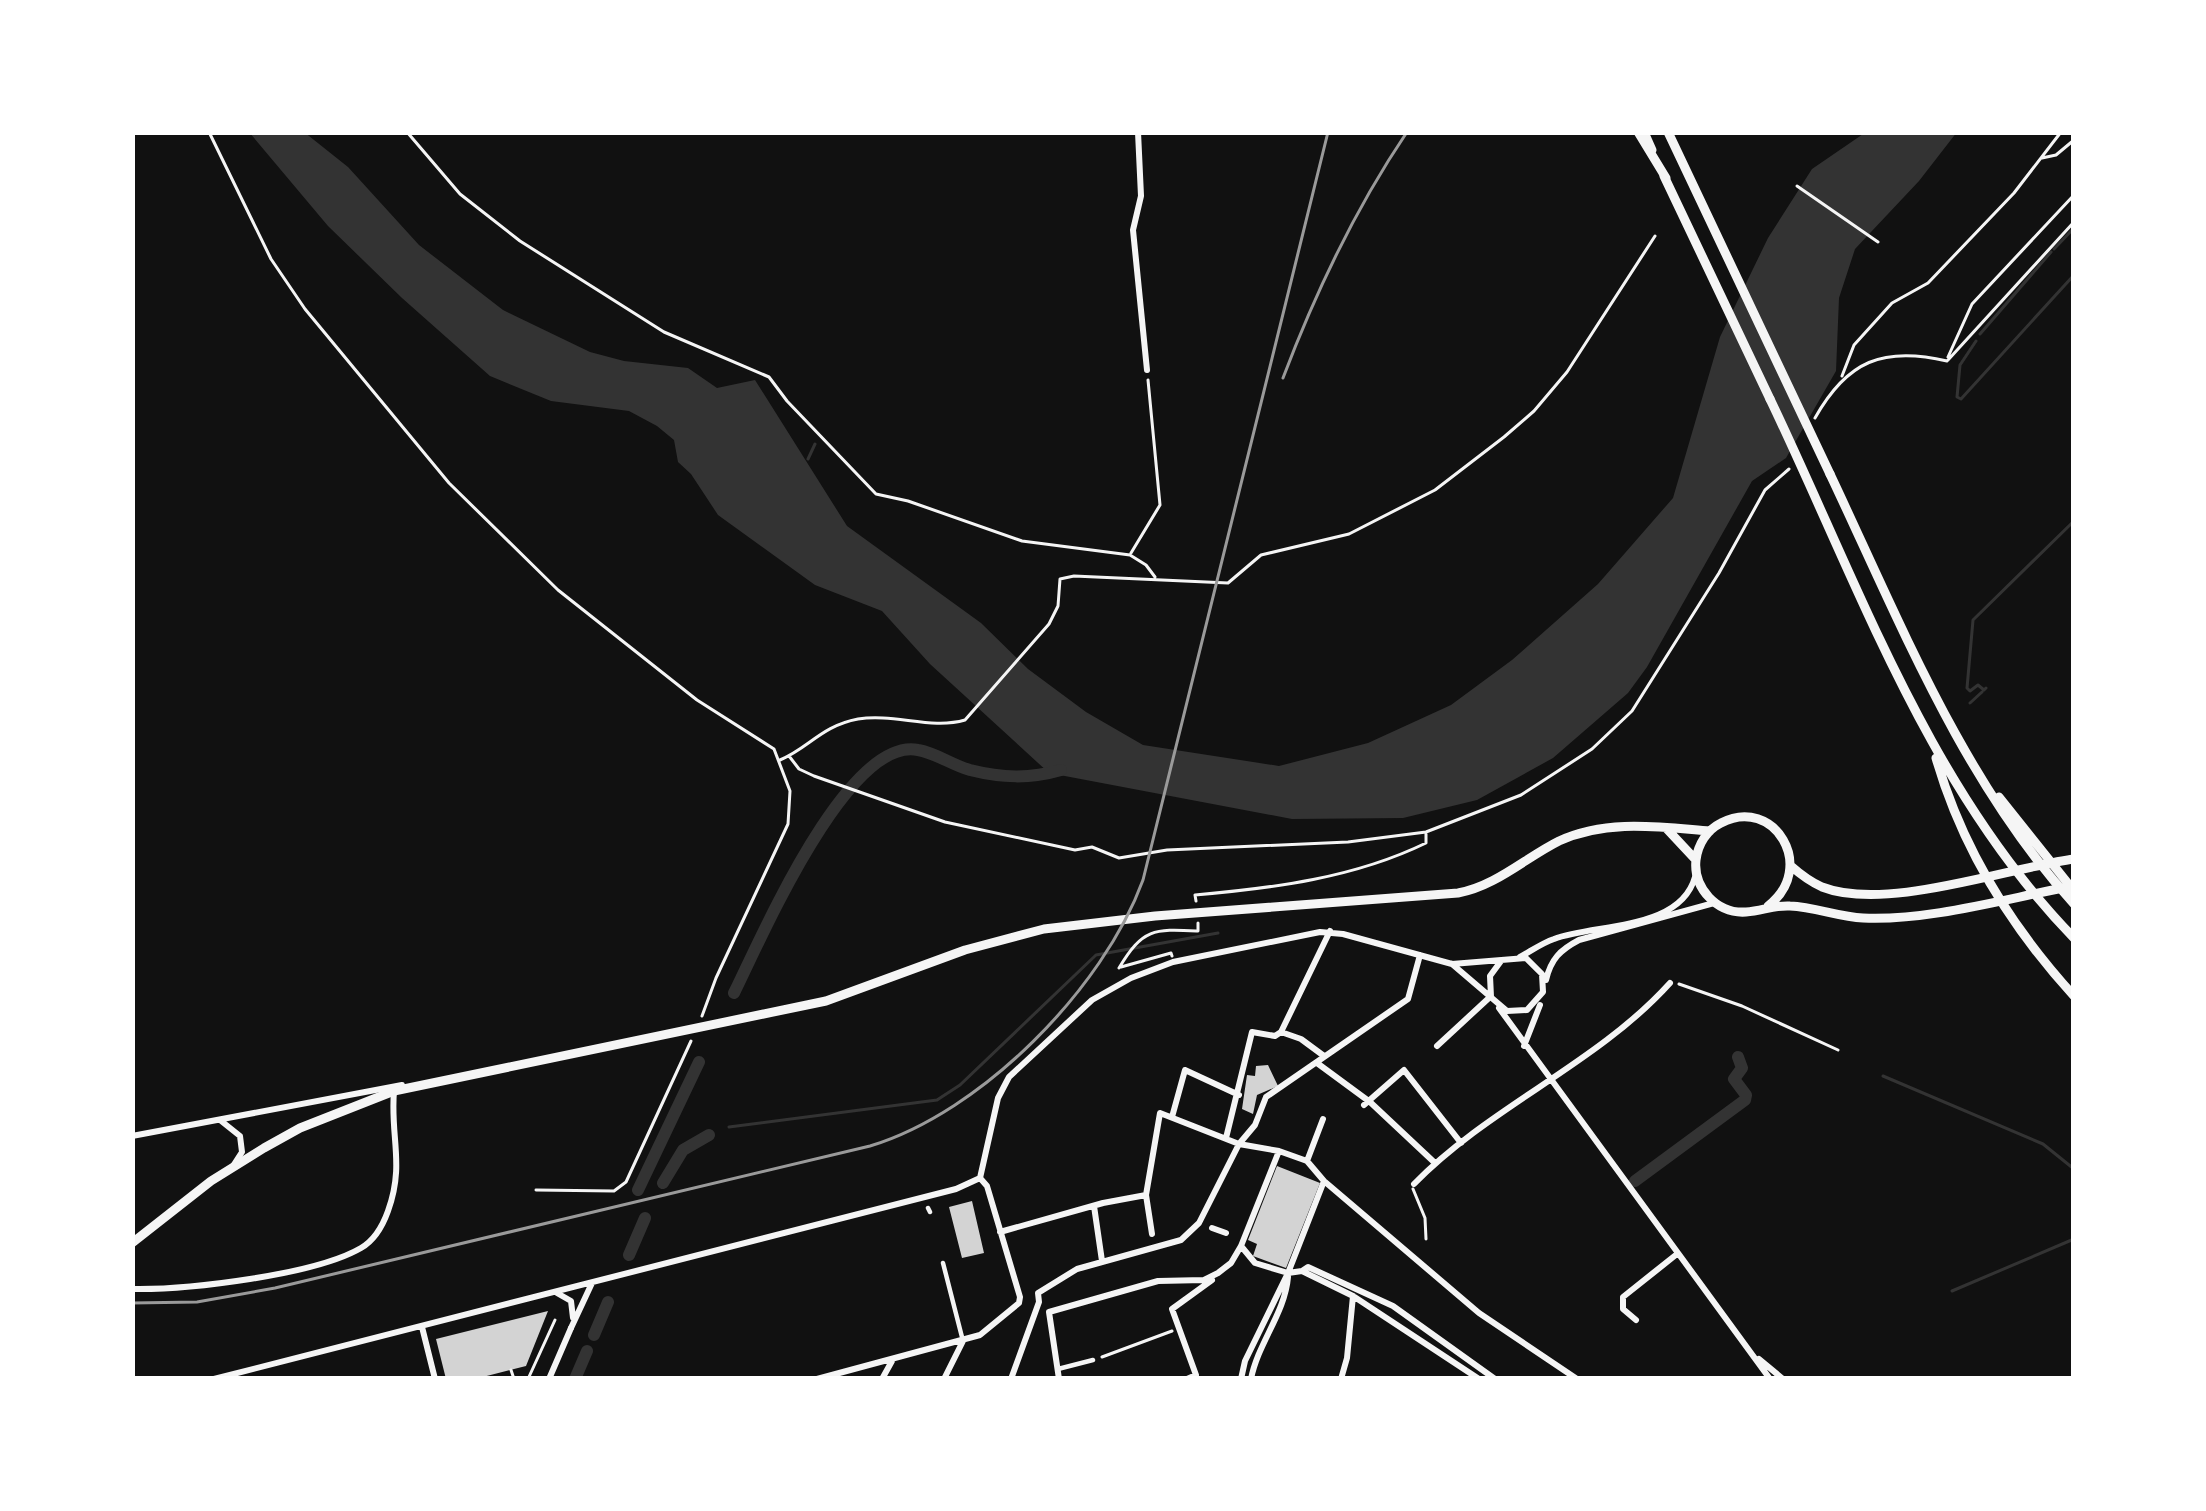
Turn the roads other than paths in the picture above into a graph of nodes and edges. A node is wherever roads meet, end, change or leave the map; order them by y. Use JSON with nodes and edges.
{"nodes":[{"id":1,"x":1138,"y":132,"type":"edge"},
{"id":2,"x":1641,"y":132,"type":"edge"},
{"id":3,"x":1668,"y":132,"type":"edge"},
{"id":4,"x":1147,"y":370,"type":"road end"},
{"id":5,"x":1933,"y":747,"type":"junction"},
{"id":6,"x":1666,"y":828,"type":"junction"},
{"id":7,"x":1710,"y":831,"type":"junction"},
{"id":8,"x":2074,"y":859,"type":"edge"},
{"id":9,"x":1791,"y":866,"type":"junction"},
{"id":10,"x":1696,"y":867,"type":"junction"},
{"id":11,"x":2073,"y":895,"type":"edge"},
{"id":12,"x":1714,"y":903,"type":"junction"},
{"id":13,"x":1768,"y":906,"type":"junction"},
{"id":14,"x":1330,"y":932,"type":"junction"},
{"id":15,"x":2074,"y":938,"type":"edge"},
{"id":16,"x":1420,"y":955,"type":"junction"},
{"id":17,"x":1520,"y":957,"type":"junction"},
{"id":18,"x":1504,"y":959,"type":"junction"},
{"id":19,"x":1452,"y":964,"type":"junction"},
{"id":20,"x":1670,"y":983,"type":"road end"},
{"id":21,"x":1543,"y":992,"type":"junction"},
{"id":22,"x":2074,"y":996,"type":"edge"},
{"id":23,"x":1492,"y":1000,"type":"junction"},
{"id":24,"x":1281,"y":1032,"type":"junction"},
{"id":25,"x":1437,"y":1046,"type":"dead end"},
{"id":26,"x":1524,"y":1046,"type":"junction"},
{"id":27,"x":1325,"y":1057,"type":"junction"},
{"id":28,"x":1317,"y":1063,"type":"junction"},
{"id":29,"x":441,"y":1080,"type":"junction"},
{"id":30,"x":1550,"y":1082,"type":"junction"},
{"id":31,"x":394,"y":1091,"type":"junction"},
{"id":32,"x":1239,"y":1095,"type":"junction"},
{"id":33,"x":1367,"y":1103,"type":"junction"},
{"id":34,"x":1172,"y":1117,"type":"junction"},
{"id":35,"x":217,"y":1119,"type":"junction"},
{"id":36,"x":1323,"y":1119,"type":"dead end"},
{"id":37,"x":132,"y":1136,"type":"edge"},
{"id":38,"x":1225,"y":1138,"type":"junction"},
{"id":39,"x":1461,"y":1143,"type":"junction"},
{"id":40,"x":1237,"y":1147,"type":"junction"},
{"id":41,"x":1281,"y":1151,"type":"junction"},
{"id":42,"x":1307,"y":1160,"type":"junction"},
{"id":43,"x":1435,"y":1163,"type":"junction"},
{"id":44,"x":233,"y":1166,"type":"junction"},
{"id":45,"x":980,"y":1178,"type":"junction"},
{"id":46,"x":1324,"y":1181,"type":"junction"},
{"id":47,"x":1414,"y":1184,"type":"road end"},
{"id":48,"x":1146,"y":1195,"type":"junction"},
{"id":49,"x":1094,"y":1206,"type":"junction"},
{"id":50,"x":1212,"y":1228,"type":"dead end"},
{"id":51,"x":1000,"y":1232,"type":"junction"},
{"id":52,"x":1226,"y":1233,"type":"dead end"},
{"id":53,"x":1152,"y":1234,"type":"dead end"},
{"id":54,"x":132,"y":1243,"type":"edge"},
{"id":55,"x":1240,"y":1244,"type":"junction"},
{"id":56,"x":1678,"y":1254,"type":"junction"},
{"id":57,"x":1102,"y":1261,"type":"junction"},
{"id":58,"x":943,"y":1263,"type":"dead end"},
{"id":59,"x":1302,"y":1271,"type":"junction"},
{"id":60,"x":1218,"y":1273,"type":"junction"},
{"id":61,"x":1288,"y":1273,"type":"junction"},
{"id":62,"x":592,"y":1283,"type":"junction"},
{"id":63,"x":132,"y":1289,"type":"edge"},
{"id":64,"x":555,"y":1292,"type":"junction"},
{"id":65,"x":1353,"y":1295,"type":"junction"},
{"id":66,"x":1020,"y":1298,"type":"junction"},
{"id":67,"x":1612,"y":1298,"type":"dead end"},
{"id":68,"x":1622,"y":1301,"type":"junction"},
{"id":69,"x":1039,"y":1302,"type":"junction"},
{"id":70,"x":1049,"y":1312,"type":"junction"},
{"id":71,"x":1615,"y":1312,"type":"dead end"},
{"id":72,"x":1636,"y":1319,"type":"dead end"},
{"id":73,"x":422,"y":1327,"type":"junction"},
{"id":74,"x":571,"y":1328,"type":"junction"},
{"id":75,"x":963,"y":1341,"type":"junction"},
{"id":76,"x":1093,"y":1360,"type":"road end"},
{"id":77,"x":892,"y":1361,"type":"junction"},
{"id":78,"x":1059,"y":1374,"type":"edge"},
{"id":79,"x":1776,"y":1377,"type":"edge"},
{"id":80,"x":214,"y":1379,"type":"edge"},
{"id":81,"x":435,"y":1379,"type":"edge"},
{"id":82,"x":549,"y":1379,"type":"edge"},
{"id":83,"x":817,"y":1379,"type":"edge"},
{"id":84,"x":882,"y":1379,"type":"edge"},
{"id":85,"x":944,"y":1379,"type":"edge"},
{"id":86,"x":1011,"y":1379,"type":"edge"},
{"id":87,"x":1186,"y":1379,"type":"edge"},
{"id":88,"x":1241,"y":1379,"type":"edge"},
{"id":89,"x":1251,"y":1379,"type":"edge"},
{"id":90,"x":1341,"y":1379,"type":"edge"},
{"id":91,"x":1479,"y":1379,"type":"edge"},
{"id":92,"x":1496,"y":1379,"type":"edge"},
{"id":93,"x":1577,"y":1379,"type":"edge"}],
"edges":[{"from":1,"to":4,"type":"street"},
{"from":2,"to":5,"type":"main road"},
{"from":3,"to":11,"type":"main road"},
{"from":5,"to":15,"type":"main road"},
{"from":5,"to":22,"type":"main road"},
{"from":6,"to":7,"type":"main road"},
{"from":6,"to":10,"type":"main road"},
{"from":6,"to":29,"type":"main road"},
{"from":7,"to":9,"type":"main road"},
{"from":7,"to":10,"type":"main road"},
{"from":8,"to":9,"type":"main road"},
{"from":9,"to":13,"type":"main road"},
{"from":10,"to":12,"type":"main road"},
{"from":10,"to":17,"type":"street"},
{"from":11,"to":13,"type":"main road"},
{"from":12,"to":13,"type":"main road"},
{"from":12,"to":21,"type":"street"},
{"from":14,"to":16,"type":"street"},
{"from":14,"to":24,"type":"street"},
{"from":14,"to":45,"type":"street"},
{"from":16,"to":19,"type":"street"},
{"from":16,"to":27,"type":"street"},
{"from":17,"to":18,"type":"street"},
{"from":17,"to":21,"type":"street"},
{"from":18,"to":19,"type":"street"},
{"from":18,"to":23,"type":"street"},
{"from":19,"to":23,"type":"street"},
{"from":20,"to":30,"type":"street"},
{"from":21,"to":23,"type":"street"},
{"from":21,"to":26,"type":"street"},
{"from":23,"to":25,"type":"street"},
{"from":23,"to":26,"type":"street"},
{"from":24,"to":27,"type":"street"},
{"from":24,"to":32,"type":"street"},
{"from":26,"to":30,"type":"street"},
{"from":27,"to":28,"type":"street"},
{"from":28,"to":33,"type":"street"},
{"from":28,"to":40,"type":"street"},
{"from":29,"to":31,"type":"main road"},
{"from":29,"to":35,"type":"street"},
{"from":30,"to":39,"type":"street"},
{"from":30,"to":56,"type":"street"},
{"from":31,"to":44,"type":"main road"},
{"from":31,"to":63,"type":"street"},
{"from":32,"to":34,"type":"street"},
{"from":32,"to":38,"type":"street"},
{"from":33,"to":39,"type":"street"},
{"from":33,"to":43,"type":"street"},
{"from":34,"to":38,"type":"street"},
{"from":34,"to":48,"type":"street"},
{"from":35,"to":37,"type":"street"},
{"from":35,"to":44,"type":"street"},
{"from":36,"to":42,"type":"street"},
{"from":38,"to":40,"type":"street"},
{"from":39,"to":43,"type":"street"},
{"from":40,"to":41,"type":"street"},
{"from":40,"to":57,"type":"street"},
{"from":41,"to":42,"type":"street"},
{"from":41,"to":55,"type":"street"},
{"from":42,"to":46,"type":"street"},
{"from":43,"to":47,"type":"street"},
{"from":44,"to":54,"type":"main road"},
{"from":45,"to":51,"type":"street"},
{"from":45,"to":62,"type":"street"},
{"from":46,"to":61,"type":"street"},
{"from":46,"to":93,"type":"street"},
{"from":48,"to":49,"type":"street"},
{"from":48,"to":53,"type":"street"},
{"from":49,"to":51,"type":"street"},
{"from":49,"to":57,"type":"street"},
{"from":50,"to":52,"type":"street"},
{"from":51,"to":66,"type":"street"},
{"from":55,"to":60,"type":"street"},
{"from":55,"to":61,"type":"street"},
{"from":56,"to":68,"type":"street"},
{"from":56,"to":79,"type":"street"},
{"from":57,"to":69,"type":"street"},
{"from":58,"to":75,"type":"street"},
{"from":59,"to":61,"type":"street"},
{"from":59,"to":65,"type":"street"},
{"from":59,"to":92,"type":"street"},
{"from":60,"to":70,"type":"street"},
{"from":60,"to":87,"type":"street"},
{"from":61,"to":88,"type":"street"},
{"from":61,"to":89,"type":"street"},
{"from":62,"to":64,"type":"street"},
{"from":62,"to":74,"type":"street"},
{"from":64,"to":73,"type":"street"},
{"from":64,"to":74,"type":"street"},
{"from":65,"to":90,"type":"street"},
{"from":65,"to":91,"type":"street"},
{"from":66,"to":69,"type":"street"},
{"from":66,"to":75,"type":"street"},
{"from":67,"to":68,"type":"street"},
{"from":68,"to":71,"type":"street"},
{"from":68,"to":72,"type":"street"},
{"from":69,"to":70,"type":"street"},
{"from":69,"to":86,"type":"street"},
{"from":70,"to":78,"type":"street"},
{"from":73,"to":80,"type":"street"},
{"from":73,"to":81,"type":"street"},
{"from":74,"to":82,"type":"street"},
{"from":75,"to":77,"type":"street"},
{"from":75,"to":85,"type":"street"},
{"from":76,"to":78,"type":"street"},
{"from":77,"to":83,"type":"street"},
{"from":77,"to":84,"type":"street"}]}
